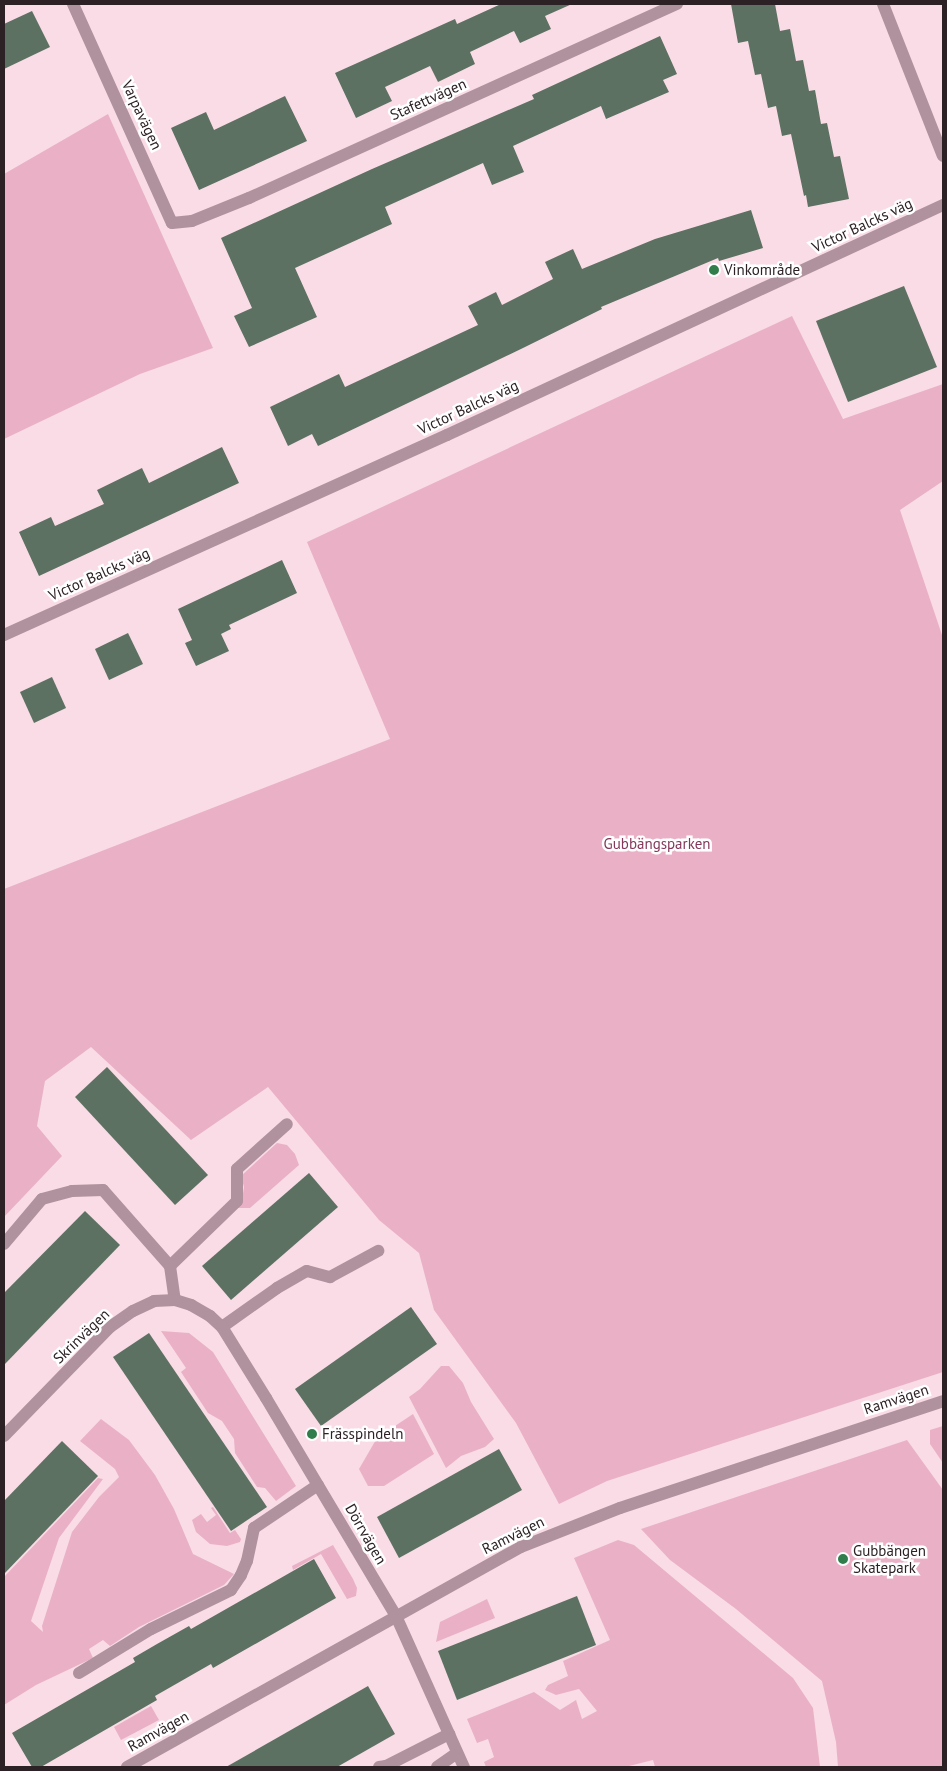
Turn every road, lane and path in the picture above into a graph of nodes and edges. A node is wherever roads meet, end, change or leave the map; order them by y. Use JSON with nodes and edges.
{"nodes":[{"id":1,"x":73,"y":4,"type":"edge"},
{"id":2,"x":677,"y":4,"type":"edge"},
{"id":3,"x":883,"y":4,"type":"edge"},
{"id":4,"x":943,"y":156,"type":"edge"},
{"id":5,"x":943,"y":205,"type":"edge"},
{"id":6,"x":192,"y":221,"type":"joint"},
{"id":7,"x":4,"y":635,"type":"edge"},
{"id":8,"x":287,"y":1124,"type":"dead end"},
{"id":9,"x":4,"y":1244,"type":"edge"},
{"id":10,"x":378,"y":1251,"type":"dead end"},
{"id":11,"x":170,"y":1266,"type":"junction"},
{"id":12,"x":174,"y":1300,"type":"junction"},
{"id":13,"x":222,"y":1327,"type":"junction"},
{"id":14,"x":943,"y":1401,"type":"edge"},
{"id":15,"x":4,"y":1436,"type":"edge"},
{"id":16,"x":318,"y":1485,"type":"junction"},
{"id":17,"x":396,"y":1616,"type":"junction"},
{"id":18,"x":79,"y":1673,"type":"dead end"},
{"id":19,"x":449,"y":1734,"type":"junction"},
{"id":20,"x":457,"y":1753,"type":"junction"},
{"id":21,"x":127,"y":1767,"type":"edge"},
{"id":22,"x":380,"y":1767,"type":"edge"},
{"id":23,"x":437,"y":1767,"type":"edge"},
{"id":24,"x":464,"y":1767,"type":"edge"}],
"edges":[{"from":1,"to":6,"type":"street","name":"Varpavägen"},
{"from":2,"to":6,"type":"street","name":"Stafettvägen"},
{"from":3,"to":4,"type":"street"},
{"from":5,"to":7,"type":"street","name":"Victor Balcks väg"},
{"from":8,"to":11,"type":"street"},
{"from":9,"to":11,"type":"street"},
{"from":10,"to":13,"type":"street"},
{"from":11,"to":12,"type":"street"},
{"from":12,"to":13,"type":"street","name":"Skrinvägen"},
{"from":12,"to":15,"type":"street","name":"Skrinvägen"},
{"from":13,"to":16,"type":"street","name":"Dörrvägen"},
{"from":14,"to":17,"type":"street","name":"Ramvägen"},
{"from":16,"to":17,"type":"street","name":"Dörrvägen"},
{"from":16,"to":18,"type":"street"},
{"from":17,"to":19,"type":"street","name":"Dörrvägen"},
{"from":17,"to":21,"type":"street","name":"Ramvägen"},
{"from":19,"to":20,"type":"street","name":"Dörrvägen"},
{"from":19,"to":22,"type":"street"},
{"from":20,"to":23,"type":"street"},
{"from":20,"to":24,"type":"street","name":"Dörrvägen"}]}
